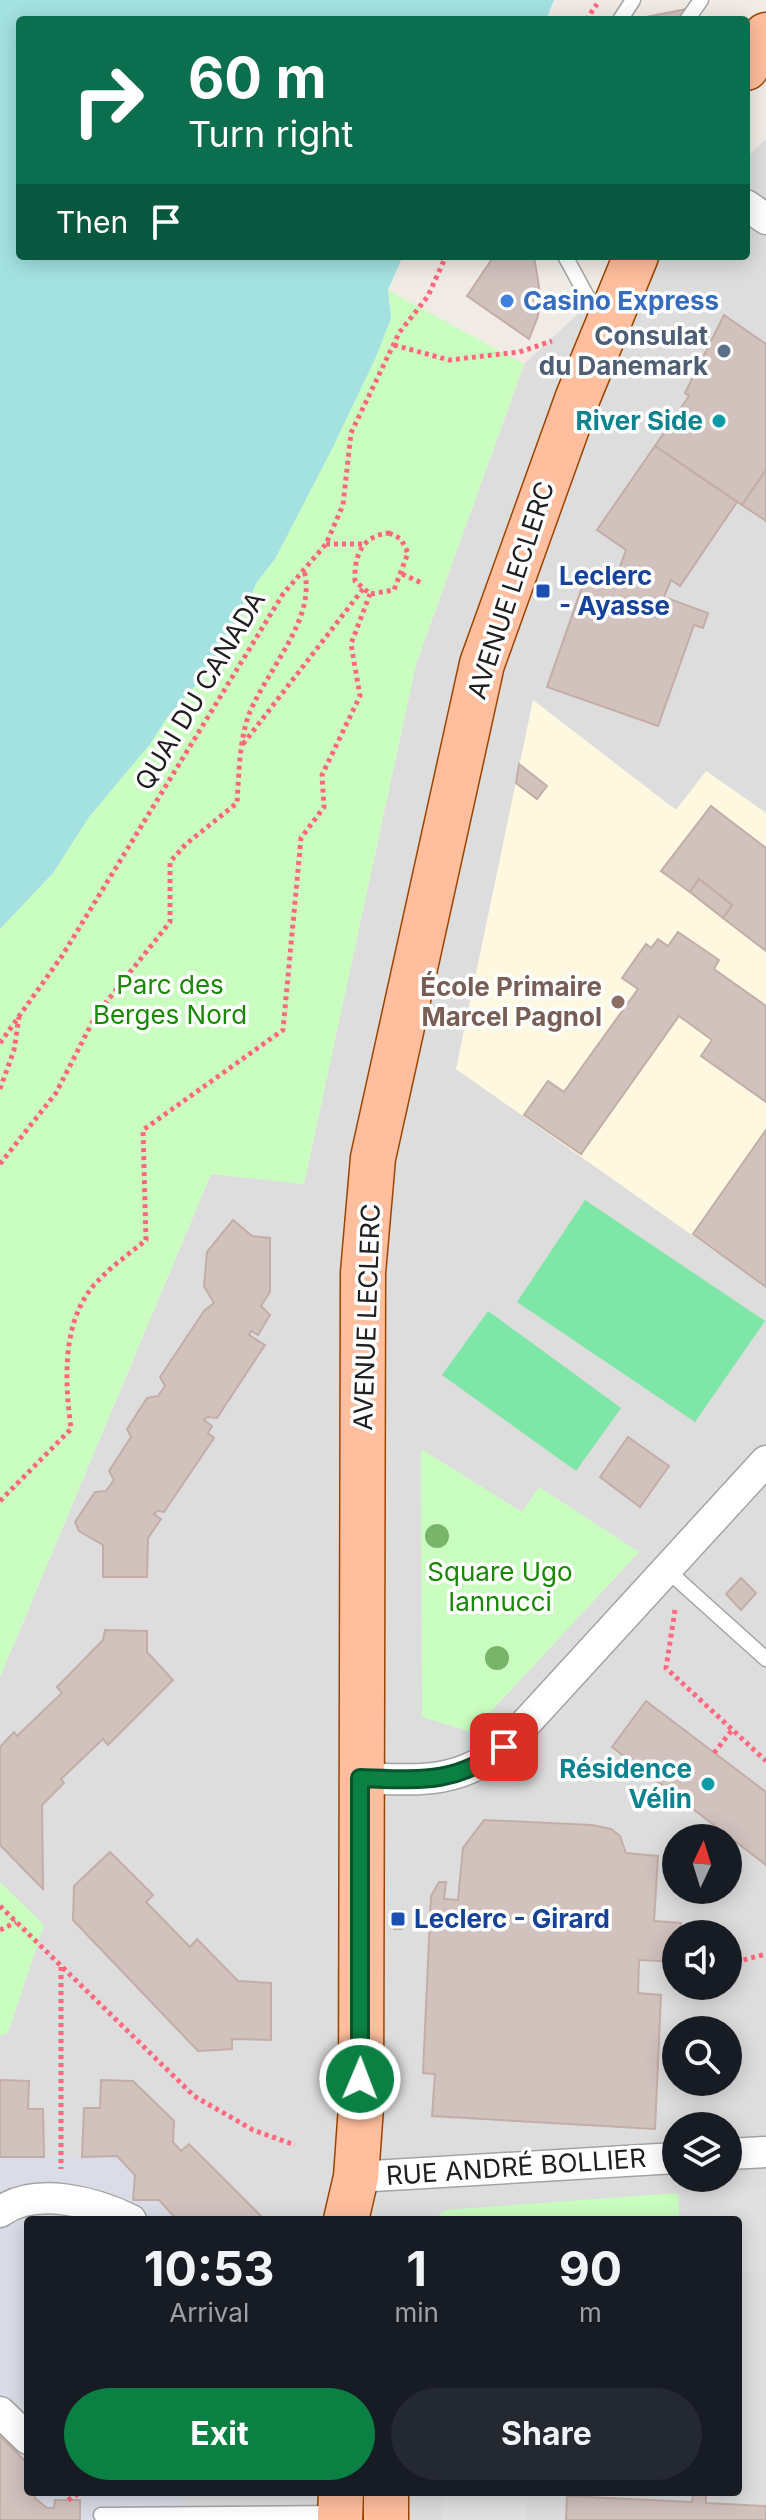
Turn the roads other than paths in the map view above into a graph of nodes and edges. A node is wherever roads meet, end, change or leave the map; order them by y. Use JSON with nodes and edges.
{"nodes":[{"id":1,"x":766,"y":35,"type":"edge"},
{"id":2,"x":750,"y":61,"type":"edge"},
{"id":3,"x":567,"y":260,"type":"edge"},
{"id":4,"x":634,"y":260,"type":"edge"},
{"id":5,"x":606,"y":329,"type":"junction"},
{"id":6,"x":766,"y":1461,"type":"edge"},
{"id":7,"x":667,"y":1570,"type":"junction"},
{"id":8,"x":766,"y":1659,"type":"edge"},
{"id":9,"x":360,"y":1778,"type":"junction"},
{"id":10,"x":766,"y":2152,"type":"edge"},
{"id":11,"x":742,"y":2153,"type":"edge"},
{"id":12,"x":662,"y":2159,"type":"edge"},
{"id":13,"x":356,"y":2177,"type":"junction"},
{"id":14,"x":0,"y":2212,"type":"edge"},
{"id":15,"x":123,"y":2216,"type":"edge"},
{"id":16,"x":347,"y":2216,"type":"edge"},
{"id":17,"x":367,"y":2216,"type":"edge"},
{"id":18,"x":0,"y":2412,"type":"edge"},
{"id":19,"x":24,"y":2435,"type":"edge"},
{"id":20,"x":363,"y":2509,"type":"edge"},
{"id":21,"x":101,"y":2515,"type":"dead end"}],
"edges":[{"from":1,"to":2,"type":"main road"},
{"from":3,"to":5,"type":"lane"},
{"from":4,"to":5,"type":"main road","name":"AVENUE LECLERC"},
{"from":5,"to":9,"type":"main road","name":"AVENUE LECLERC"},
{"from":6,"to":7,"type":"street"},
{"from":7,"to":8,"type":"lane"},
{"from":7,"to":9,"type":"street"},
{"from":9,"to":13,"type":"main road","name":"AVENUE LECLERC"},
{"from":10,"to":11,"type":"street"},
{"from":12,"to":13,"type":"street","name":"RUE ANDRÉ BOLLIER"},
{"from":13,"to":16,"type":"main road","name":"AVENUE LECLERC"},
{"from":13,"to":17,"type":"main road","name":"AVENUE LECLERC"},
{"from":14,"to":15,"type":"street"},
{"from":18,"to":19,"type":"street"},
{"from":20,"to":21,"type":"lane"}]}
